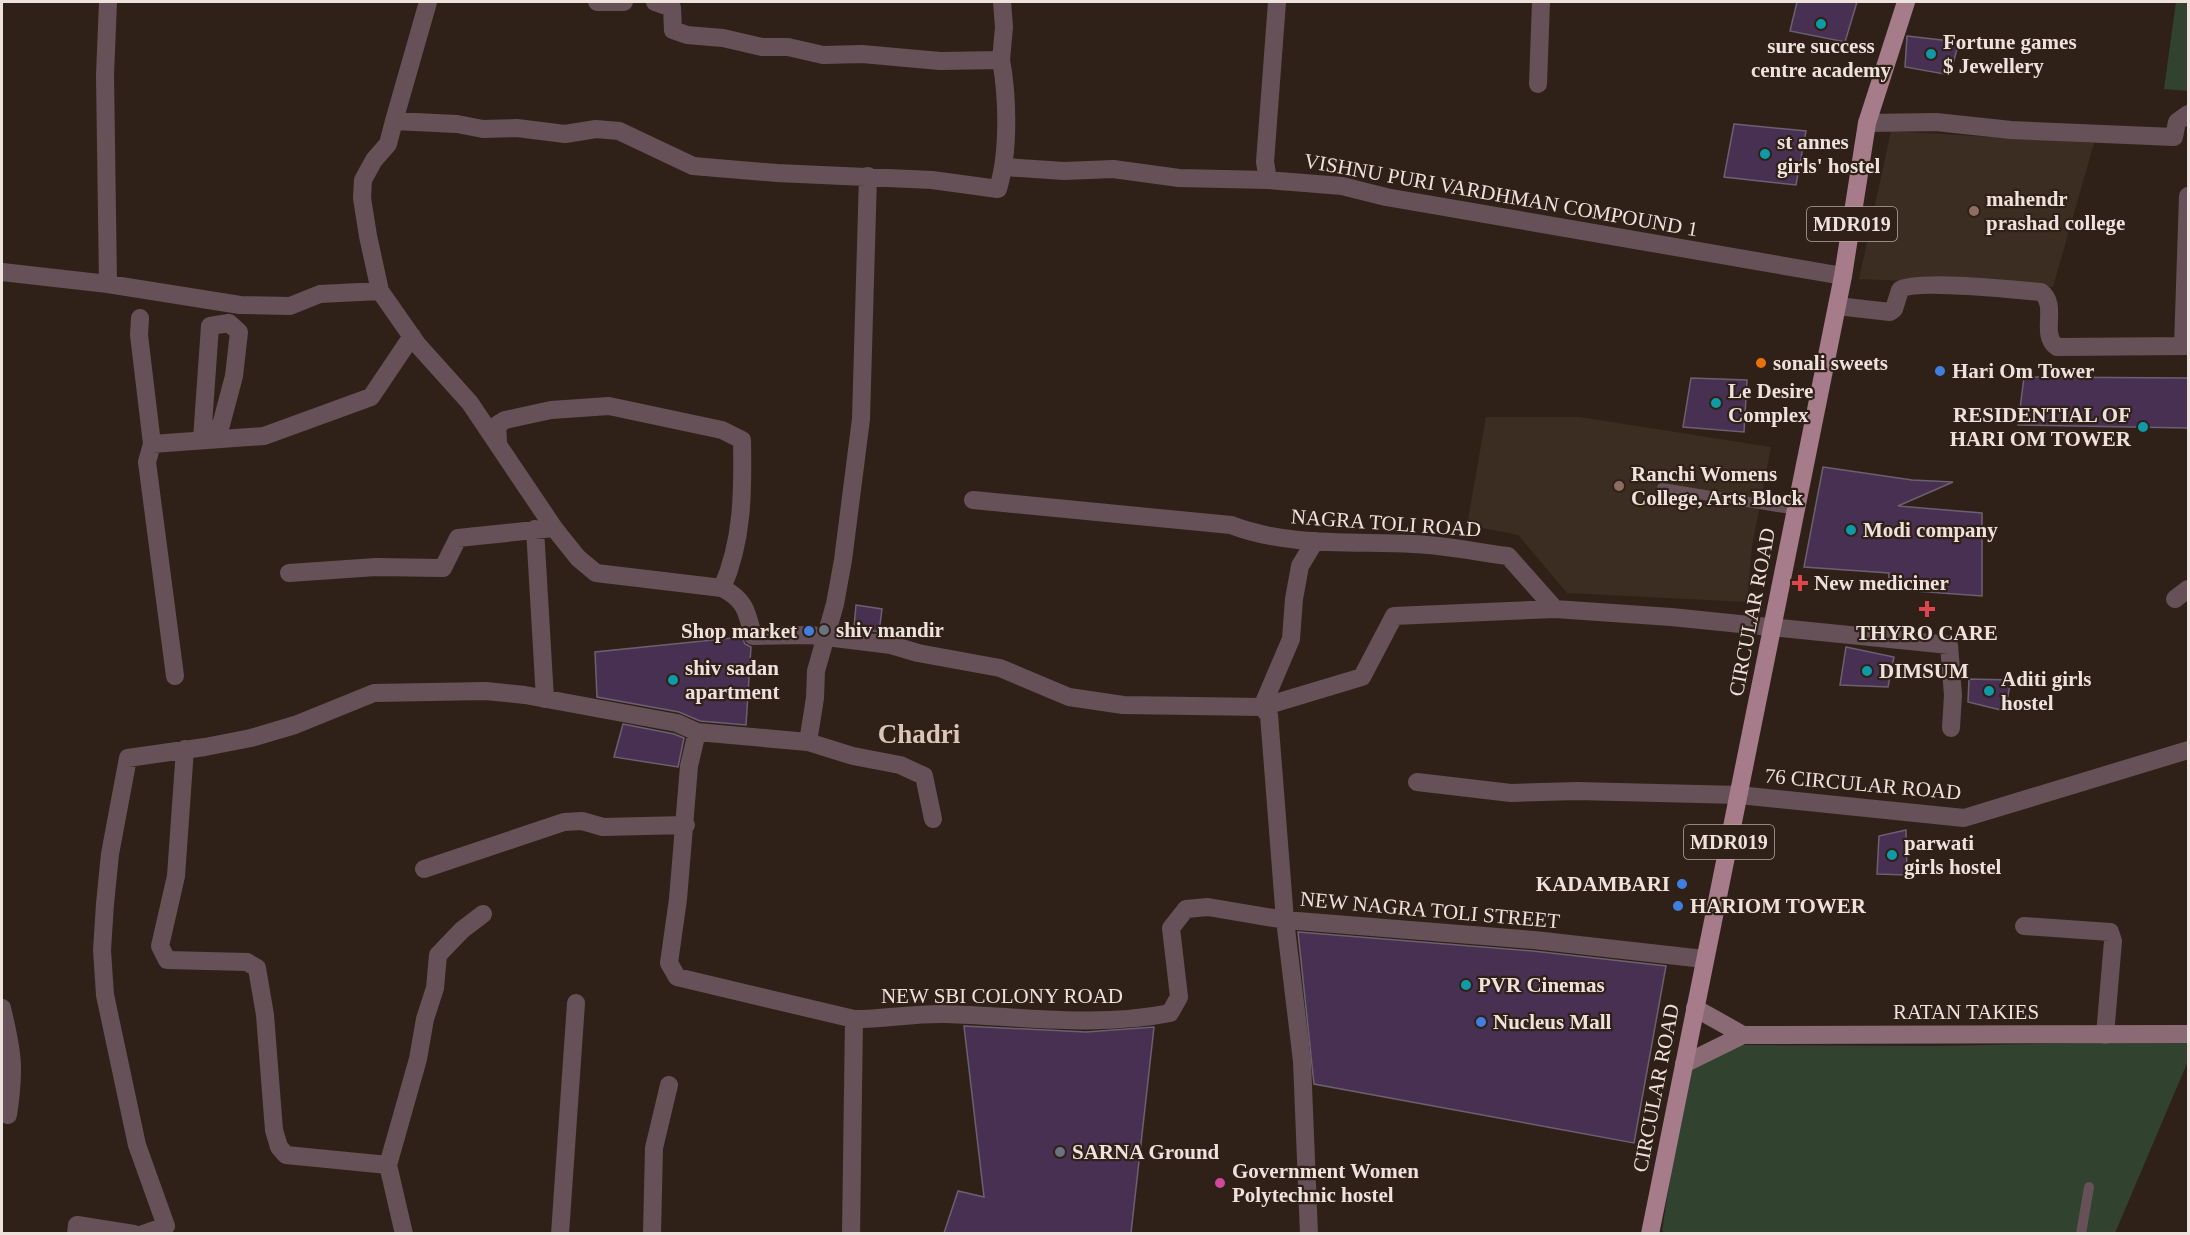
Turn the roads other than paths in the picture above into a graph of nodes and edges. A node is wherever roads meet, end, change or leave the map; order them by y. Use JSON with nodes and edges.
{"nodes":[{"id":1,"x":108,"y":2,"type":"edge"},
{"id":2,"x":428,"y":2,"type":"edge"},
{"id":3,"x":597,"y":2,"type":"edge"},
{"id":4,"x":624,"y":2,"type":"edge"},
{"id":5,"x":656,"y":2,"type":"edge"},
{"id":6,"x":1002,"y":2,"type":"edge"},
{"id":7,"x":1277,"y":2,"type":"edge"},
{"id":8,"x":1541,"y":2,"type":"edge"},
{"id":9,"x":1906,"y":2,"type":"edge"},
{"id":10,"x":1001,"y":60,"type":"junction"},
{"id":11,"x":1538,"y":84,"type":"dead end"},
{"id":12,"x":2188,"y":114,"type":"edge"},
{"id":13,"x":394,"y":121,"type":"junction"},
{"id":14,"x":1867,"y":123,"type":"junction"},
{"id":15,"x":1005,"y":167,"type":"junction"},
{"id":16,"x":868,"y":176,"type":"junction"},
{"id":17,"x":1268,"y":180,"type":"junction"},
{"id":18,"x":2188,"y":195,"type":"edge"},
{"id":19,"x":2,"y":272,"type":"edge"},
{"id":20,"x":1844,"y":276,"type":"junction"},
{"id":21,"x":108,"y":284,"type":"junction"},
{"id":22,"x":380,"y":291,"type":"junction"},
{"id":23,"x":1837,"y":306,"type":"junction"},
{"id":24,"x":140,"y":318,"type":"dead end"},
{"id":25,"x":412,"y":336,"type":"junction"},
{"id":26,"x":2186,"y":346,"type":"edge"},
{"id":27,"x":202,"y":439,"type":"junction"},
{"id":28,"x":498,"y":441,"type":"junction"},
{"id":29,"x":152,"y":444,"type":"junction"},
{"id":30,"x":1662,"y":488,"type":"dead end"},
{"id":31,"x":973,"y":500,"type":"dead end"},
{"id":32,"x":1796,"y":510,"type":"junction"},
{"id":33,"x":544,"y":528,"type":"junction"},
{"id":34,"x":1316,"y":541,"type":"junction"},
{"id":35,"x":289,"y":573,"type":"dead end"},
{"id":36,"x":722,"y":588,"type":"junction"},
{"id":37,"x":1555,"y":609,"type":"junction"},
{"id":38,"x":1772,"y":627,"type":"junction"},
{"id":39,"x":824,"y":636,"type":"junction"},
{"id":40,"x":175,"y":676,"type":"dead end"},
{"id":41,"x":545,"y":699,"type":"junction"},
{"id":42,"x":1265,"y":711,"type":"junction"},
{"id":43,"x":1951,"y":728,"type":"dead end"},
{"id":44,"x":697,"y":732,"type":"junction"},
{"id":45,"x":808,"y":742,"type":"junction"},
{"id":46,"x":185,"y":749,"type":"junction"},
{"id":47,"x":2188,"y":750,"type":"edge"},
{"id":48,"x":1417,"y":782,"type":"dead end"},
{"id":49,"x":1739,"y":795,"type":"junction"},
{"id":50,"x":933,"y":819,"type":"dead end"},
{"id":51,"x":686,"y":825,"type":"junction"},
{"id":52,"x":424,"y":869,"type":"dead end"},
{"id":53,"x":483,"y":914,"type":"dead end"},
{"id":54,"x":1285,"y":920,"type":"junction"},
{"id":55,"x":2024,"y":926,"type":"dead end"},
{"id":56,"x":1704,"y":959,"type":"junction"},
{"id":57,"x":576,"y":1003,"type":"dead end"},
{"id":58,"x":2,"y":1008,"type":"edge"},
{"id":59,"x":1695,"y":1008,"type":"junction"},
{"id":60,"x":854,"y":1019,"type":"junction"},
{"id":61,"x":2188,"y":1034,"type":"edge"},
{"id":62,"x":1743,"y":1035,"type":"junction"},
{"id":63,"x":2105,"y":1035,"type":"junction"},
{"id":64,"x":1684,"y":1064,"type":"junction"},
{"id":65,"x":669,"y":1085,"type":"dead end"},
{"id":66,"x":8,"y":1115,"type":"dead end"},
{"id":67,"x":388,"y":1165,"type":"junction"},
{"id":68,"x":2089,"y":1187,"type":"dead end"},
{"id":69,"x":76,"y":1233,"type":"edge"},
{"id":70,"x":134,"y":1233,"type":"edge"},
{"id":71,"x":143,"y":1233,"type":"edge"},
{"id":72,"x":404,"y":1233,"type":"edge"},
{"id":73,"x":560,"y":1233,"type":"edge"},
{"id":74,"x":652,"y":1233,"type":"edge"},
{"id":75,"x":851,"y":1233,"type":"edge"},
{"id":76,"x":1309,"y":1233,"type":"edge"},
{"id":77,"x":1650,"y":1233,"type":"edge"},
{"id":78,"x":2081,"y":1233,"type":"edge"}],
"edges":[{"from":1,"to":21,"type":"street"},
{"from":2,"to":13,"type":"street"},
{"from":3,"to":4,"type":"street"},
{"from":5,"to":10,"type":"street"},
{"from":6,"to":10,"type":"street"},
{"from":7,"to":17,"type":"street"},
{"from":8,"to":11,"type":"street"},
{"from":9,"to":14,"type":"main road","name":"CIRCULAR ROAD","number":"MDR019"},
{"from":10,"to":15,"type":"street"},
{"from":12,"to":14,"type":"street"},
{"from":13,"to":16,"type":"street"},
{"from":13,"to":22,"type":"street"},
{"from":14,"to":20,"type":"main road","name":"CIRCULAR ROAD","number":"MDR019"},
{"from":15,"to":16,"type":"street"},
{"from":15,"to":17,"type":"street","name":"VISHNU PURI VARDHMAN COMPOUND 1"},
{"from":16,"to":39,"type":"street"},
{"from":17,"to":20,"type":"street","name":"VISHNU PURI VARDHMAN COMPOUND 1"},
{"from":18,"to":26,"type":"street"},
{"from":19,"to":21,"type":"street"},
{"from":20,"to":23,"type":"main road","name":"CIRCULAR ROAD","number":"MDR019"},
{"from":21,"to":22,"type":"street"},
{"from":22,"to":25,"type":"street"},
{"from":23,"to":26,"type":"street"},
{"from":23,"to":32,"type":"main road","name":"CIRCULAR ROAD","number":"MDR019"},
{"from":24,"to":29,"type":"street"},
{"from":25,"to":27,"type":"street"},
{"from":25,"to":28,"type":"street"},
{"from":27,"to":27,"type":"street"},
{"from":27,"to":29,"type":"street"},
{"from":28,"to":33,"type":"street"},
{"from":28,"to":36,"type":"street"},
{"from":29,"to":40,"type":"street"},
{"from":30,"to":32,"type":"lane"},
{"from":31,"to":34,"type":"street","name":"NAGRA TOLI ROAD"},
{"from":32,"to":38,"type":"main road","name":"CIRCULAR ROAD","number":"MDR019"},
{"from":33,"to":35,"type":"street"},
{"from":33,"to":36,"type":"street"},
{"from":33,"to":41,"type":"street"},
{"from":34,"to":37,"type":"street","name":"NAGRA TOLI ROAD"},
{"from":34,"to":42,"type":"street"},
{"from":36,"to":39,"type":"street"},
{"from":37,"to":38,"type":"street"},
{"from":37,"to":42,"type":"street"},
{"from":38,"to":43,"type":"street"},
{"from":38,"to":49,"type":"main road","name":"CIRCULAR ROAD","number":"MDR019"},
{"from":39,"to":42,"type":"street"},
{"from":39,"to":45,"type":"street"},
{"from":41,"to":44,"type":"street"},
{"from":41,"to":46,"type":"street"},
{"from":42,"to":54,"type":"street"},
{"from":44,"to":45,"type":"street"},
{"from":44,"to":51,"type":"street"},
{"from":45,"to":50,"type":"street"},
{"from":46,"to":67,"type":"street"},
{"from":46,"to":71,"type":"street"},
{"from":47,"to":49,"type":"street","name":"76 CIRCULAR ROAD"},
{"from":48,"to":49,"type":"street","name":"76 CIRCULAR ROAD"},
{"from":49,"to":56,"type":"main road","name":"CIRCULAR ROAD","number":"MDR019"},
{"from":51,"to":52,"type":"street"},
{"from":51,"to":60,"type":"street"},
{"from":53,"to":67,"type":"street"},
{"from":54,"to":56,"type":"street","name":"NEW NAGRA TOLI STREET"},
{"from":54,"to":60,"type":"street","name":"NEW SBI COLONY ROAD"},
{"from":54,"to":76,"type":"street","name":"NEW NAGRA TOLI STREET"},
{"from":55,"to":63,"type":"street"},
{"from":56,"to":59,"type":"main road","name":"CIRCULAR ROAD","number":"MDR019"},
{"from":57,"to":73,"type":"street"},
{"from":58,"to":66,"type":"street"},
{"from":59,"to":62,"type":"street","name":"RATAN TAKIES"},
{"from":59,"to":64,"type":"main road","name":"CIRCULAR ROAD","number":"MDR019"},
{"from":60,"to":75,"type":"street","name":"NEW SBI COLONY ROAD"},
{"from":61,"to":63,"type":"street","name":"RATAN TAKIES"},
{"from":62,"to":63,"type":"street","name":"RATAN TAKIES"},
{"from":62,"to":64,"type":"street","name":"RATAN TAKIES"},
{"from":64,"to":77,"type":"main road","name":"CIRCULAR ROAD","number":"MDR019"},
{"from":65,"to":74,"type":"street"},
{"from":67,"to":72,"type":"street"},
{"from":68,"to":78,"type":"lane"},
{"from":69,"to":70,"type":"street"}]}
